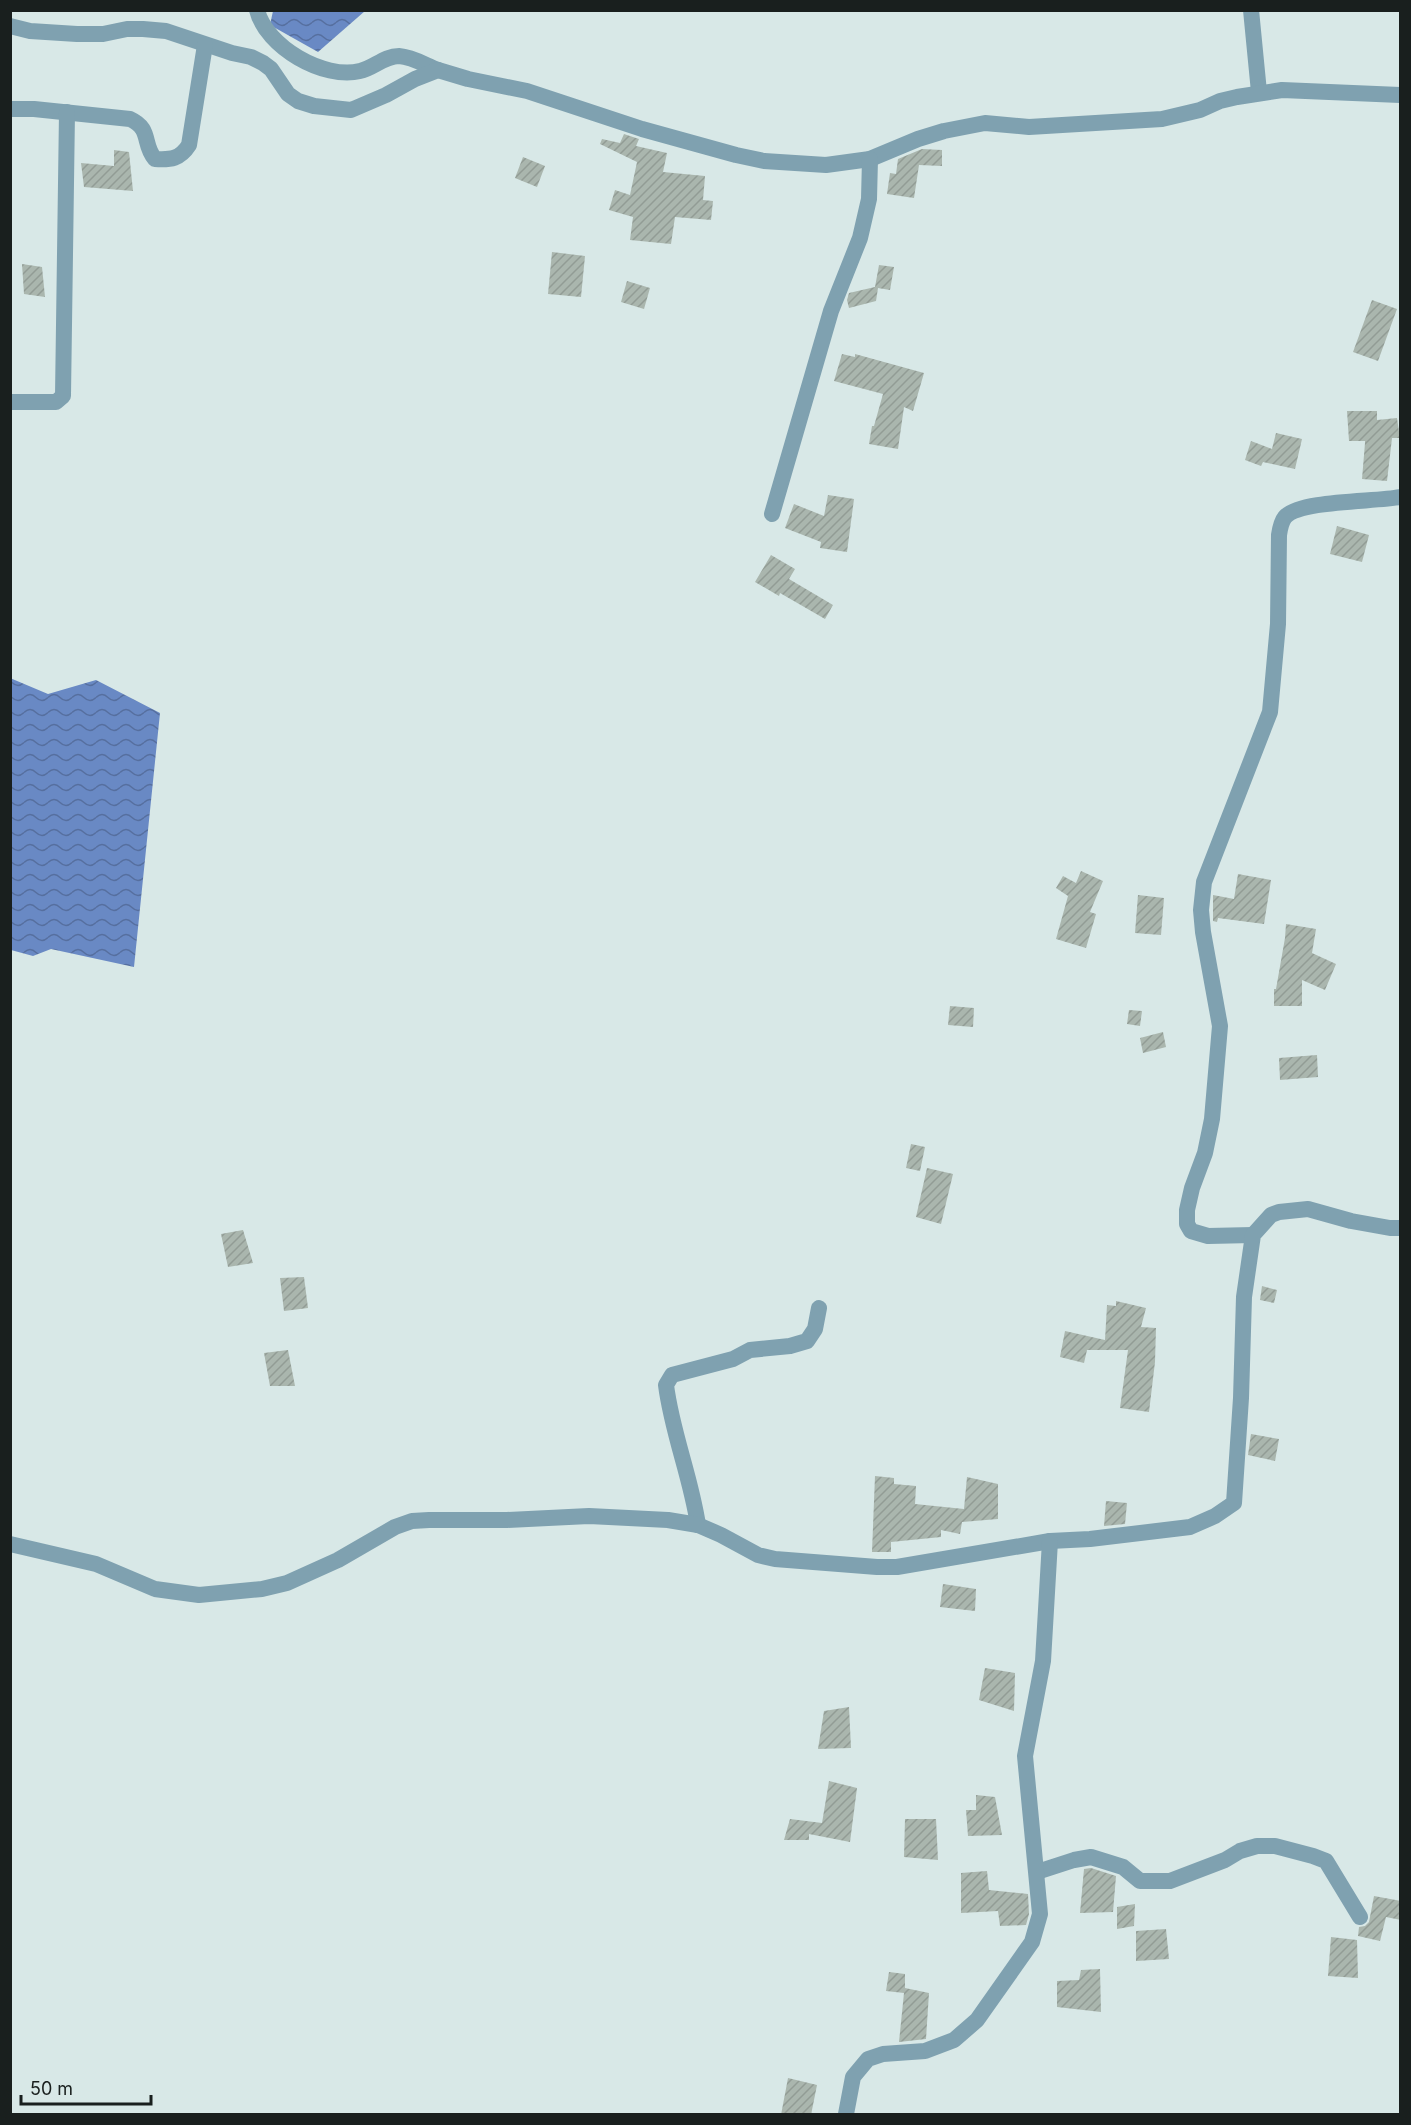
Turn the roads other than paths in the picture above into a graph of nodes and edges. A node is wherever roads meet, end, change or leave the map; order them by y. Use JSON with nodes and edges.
{"nodes":[{"id":1,"x":257,"y":10,"type":"edge"},
{"id":2,"x":1251,"y":10,"type":"edge"},
{"id":3,"x":10,"y":26,"type":"edge"},
{"id":4,"x":205,"y":45,"type":"junction"},
{"id":5,"x":438,"y":70,"type":"junction"},
{"id":6,"x":1258,"y":92,"type":"junction"},
{"id":7,"x":1401,"y":95,"type":"edge"},
{"id":8,"x":10,"y":109,"type":"edge"},
{"id":9,"x":67,"y":112,"type":"junction"},
{"id":10,"x":870,"y":159,"type":"junction"},
{"id":11,"x":10,"y":402,"type":"edge"},
{"id":12,"x":1401,"y":496,"type":"edge"},
{"id":13,"x":772,"y":514,"type":"dead end"},
{"id":14,"x":1401,"y":1228,"type":"edge"},
{"id":15,"x":1253,"y":1235,"type":"junction"},
{"id":16,"x":819,"y":1308,"type":"dead end"},
{"id":17,"x":698,"y":1525,"type":"junction"},
{"id":18,"x":1050,"y":1541,"type":"junction"},
{"id":19,"x":10,"y":1544,"type":"edge"},
{"id":20,"x":1037,"y":1872,"type":"junction"},
{"id":21,"x":1360,"y":1917,"type":"dead end"},
{"id":22,"x":846,"y":2115,"type":"edge"}],
"edges":[{"from":1,"to":5,"type":"street"},
{"from":2,"to":6,"type":"street"},
{"from":3,"to":4,"type":"street"},
{"from":4,"to":5,"type":"street"},
{"from":4,"to":9,"type":"street"},
{"from":5,"to":10,"type":"street"},
{"from":6,"to":7,"type":"street"},
{"from":6,"to":10,"type":"street"},
{"from":8,"to":9,"type":"street"},
{"from":9,"to":11,"type":"street"},
{"from":10,"to":13,"type":"street"},
{"from":12,"to":15,"type":"street"},
{"from":14,"to":15,"type":"street"},
{"from":15,"to":18,"type":"street"},
{"from":16,"to":17,"type":"street"},
{"from":17,"to":18,"type":"street"},
{"from":17,"to":19,"type":"street"},
{"from":18,"to":20,"type":"street"},
{"from":20,"to":21,"type":"street"},
{"from":20,"to":22,"type":"street"}]}
